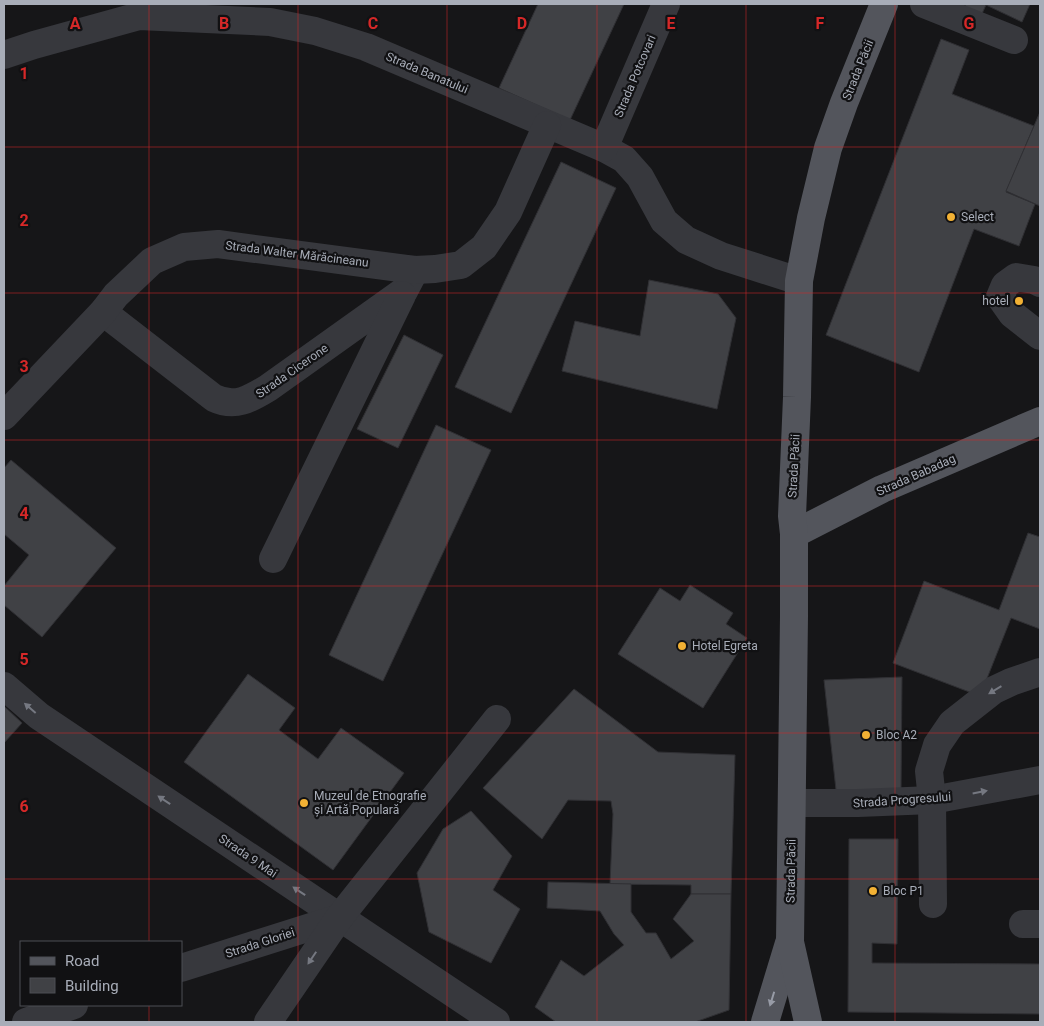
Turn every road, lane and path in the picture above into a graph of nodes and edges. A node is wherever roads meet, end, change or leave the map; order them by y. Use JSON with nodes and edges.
{"nodes":[{"id":1,"x":666,"y":4,"type":"edge"},
{"id":2,"x":884,"y":4,"type":"edge"},
{"id":3,"x":924,"y":4,"type":"edge"},
{"id":4,"x":1014,"y":40,"type":"dead end"},
{"id":5,"x":4,"y":55,"type":"edge"},
{"id":6,"x":547,"y":125,"type":"junction"},
{"id":7,"x":604,"y":148,"type":"junction"},
{"id":8,"x":410,"y":280,"type":"junction"},
{"id":9,"x":799,"y":280,"type":"junction"},
{"id":10,"x":1040,"y":283,"type":"edge"},
{"id":11,"x":104,"y":312,"type":"junction"},
{"id":12,"x":1040,"y":336,"type":"edge"},
{"id":13,"x":4,"y":416,"type":"edge"},
{"id":14,"x":1040,"y":421,"type":"edge"},
{"id":15,"x":794,"y":534,"type":"junction"},
{"id":16,"x":273,"y":559,"type":"dead end"},
{"id":17,"x":1040,"y":672,"type":"edge"},
{"id":18,"x":4,"y":686,"type":"edge"},
{"id":19,"x":497,"y":719,"type":"dead end"},
{"id":20,"x":1040,"y":780,"type":"edge"},
{"id":21,"x":932,"y":800,"type":"junction"},
{"id":22,"x":792,"y":802,"type":"junction"},
{"id":23,"x":933,"y":904,"type":"dead end"},
{"id":24,"x":340,"y":918,"type":"junction"},
{"id":25,"x":790,"y":942,"type":"junction"},
{"id":26,"x":182,"y":968,"type":"edge"},
{"id":27,"x":71,"y":1006,"type":"edge"},
{"id":28,"x":26,"y":1022,"type":"edge"},
{"id":29,"x":268,"y":1022,"type":"edge"},
{"id":30,"x":496,"y":1022,"type":"edge"},
{"id":31,"x":765,"y":1022,"type":"edge"},
{"id":32,"x":808,"y":1022,"type":"edge"}],
"edges":[{"from":1,"to":7,"type":"street","name":"Strada Potcovari"},
{"from":2,"to":9,"type":"main road","name":"Strada Păcii"},
{"from":3,"to":4,"type":"street"},
{"from":5,"to":6,"type":"street","name":"Strada Banatului"},
{"from":6,"to":7,"type":"street","name":"Strada Banatului"},
{"from":6,"to":8,"type":"street","name":"Strada Walter Mărăcineanu"},
{"from":7,"to":9,"type":"street","name":"Strada Banatului"},
{"from":8,"to":11,"type":"street","name":"Strada Walter Mărăcineanu"},
{"from":8,"to":11,"type":"street","name":"Strada Cicerone"},
{"from":8,"to":16,"type":"street"},
{"from":9,"to":15,"type":"main road","name":"Strada Păcii"},
{"from":10,"to":12,"type":"street"},
{"from":11,"to":13,"type":"street","name":"Strada Walter Mărăcineanu"},
{"from":14,"to":15,"type":"main road","name":"Strada Babadag"},
{"from":15,"to":22,"type":"main road","name":"Strada Păcii"},
{"from":17,"to":21,"type":"street","one_way":true},
{"from":24,"to":18,"type":"street","name":"Strada 9 Mai","one_way":true},
{"from":19,"to":24,"type":"street"},
{"from":21,"to":20,"type":"street","name":"Strada Progresului","one_way":true},
{"from":21,"to":22,"type":"street","name":"Strada Progresului"},
{"from":21,"to":23,"type":"street"},
{"from":22,"to":25,"type":"main road","name":"Strada Păcii"},
{"from":24,"to":26,"type":"street","name":"Strada Gloriei"},
{"from":24,"to":29,"type":"street","one_way":true},
{"from":24,"to":30,"type":"street","name":"Strada 9 Mai"},
{"from":25,"to":31,"type":"main road","name":"Strada Păcii","one_way":true},
{"from":25,"to":32,"type":"main road","name":"Strada Păcii"},
{"from":27,"to":28,"type":"street"}]}
